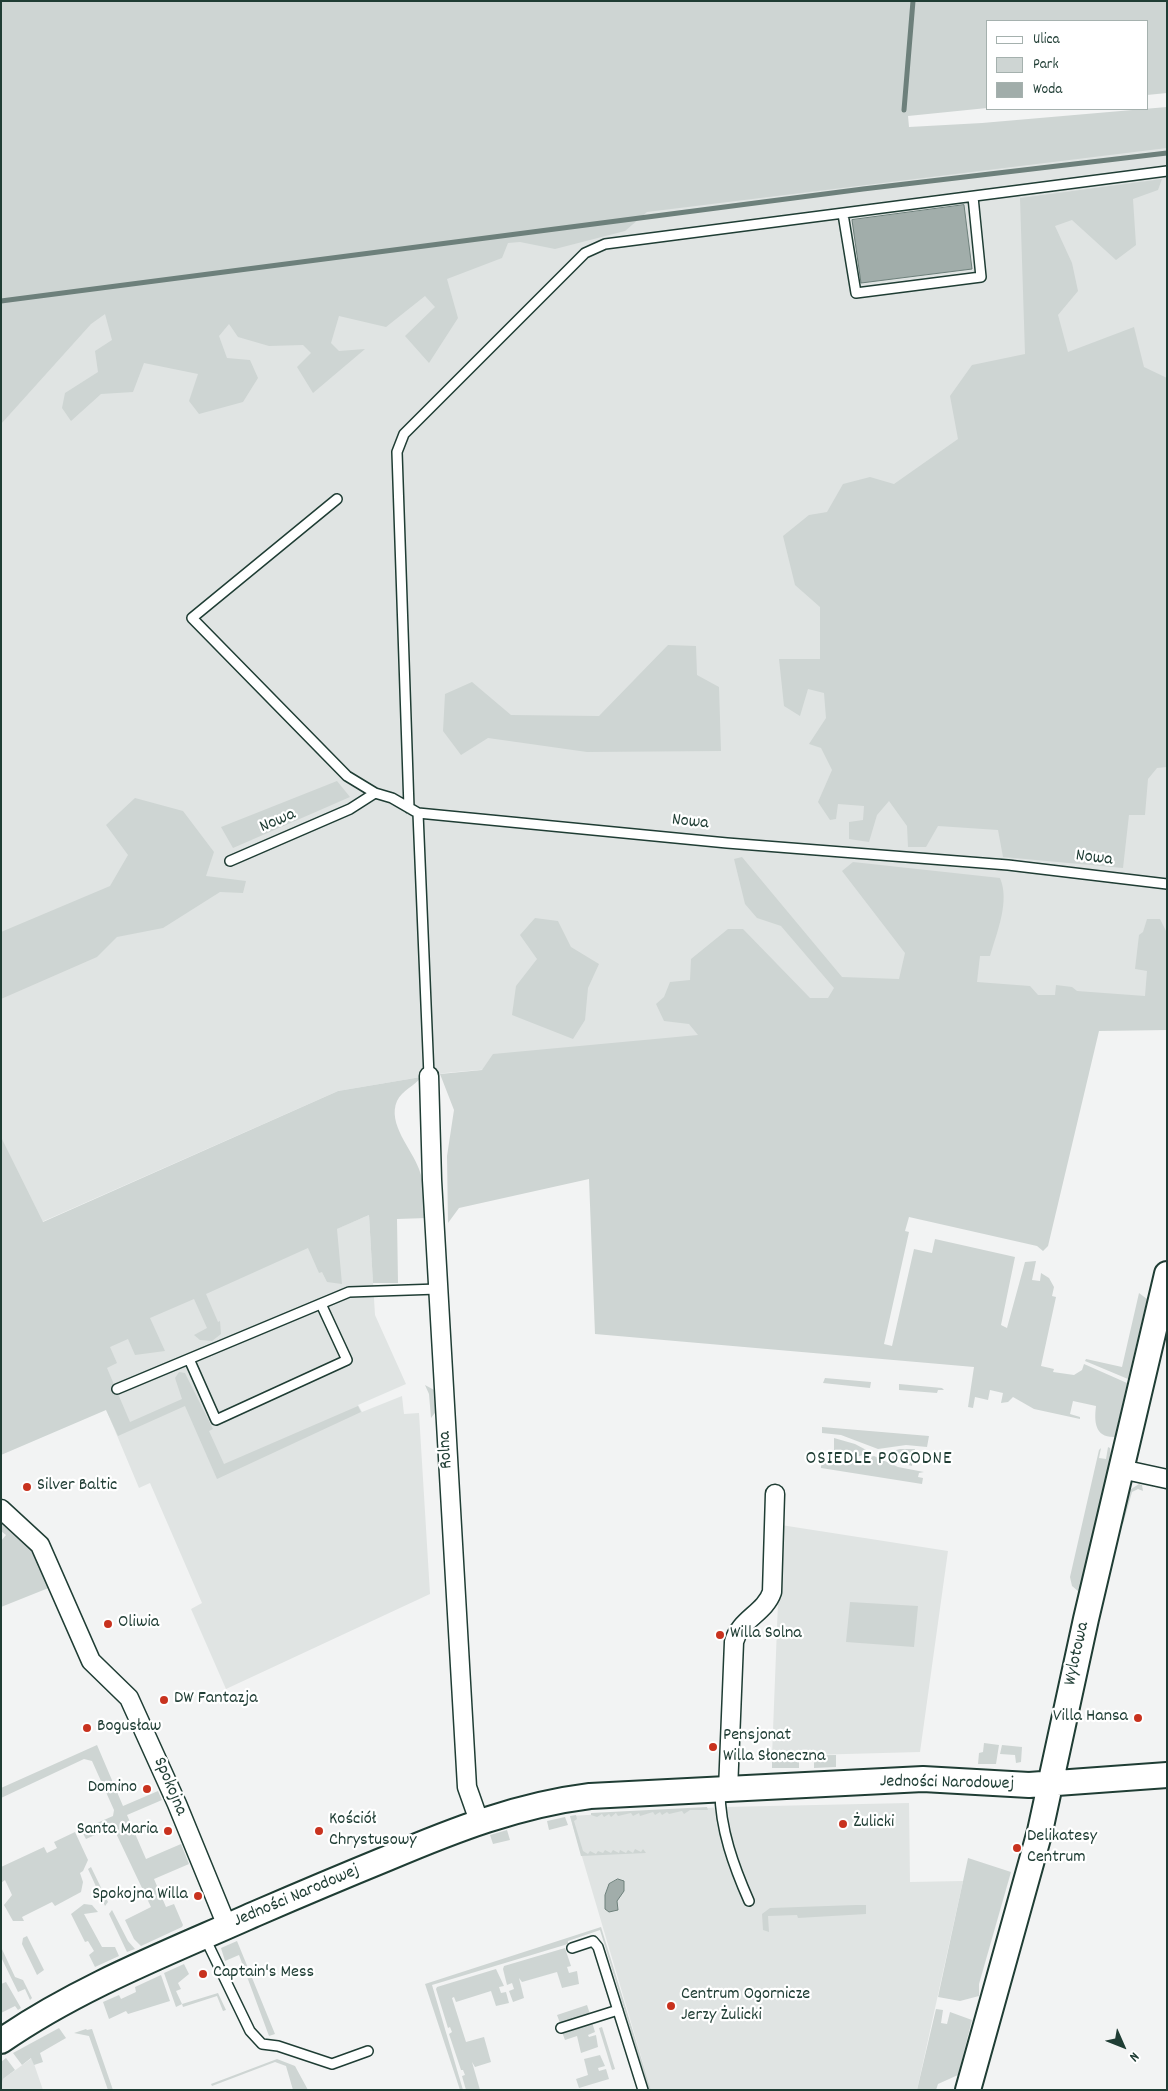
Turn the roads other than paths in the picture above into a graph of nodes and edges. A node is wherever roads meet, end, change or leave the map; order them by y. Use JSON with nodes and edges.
{"nodes":[{"id":1,"x":1167,"y":171,"type":"edge"},
{"id":2,"x":973,"y":197,"type":"junction"},
{"id":3,"x":843,"y":214,"type":"junction"},
{"id":4,"x":337,"y":499,"type":"dead end"},
{"id":5,"x":376,"y":793,"type":"junction"},
{"id":6,"x":409,"y":808,"type":"junction"},
{"id":7,"x":418,"y":813,"type":"junction"},
{"id":8,"x":230,"y":861,"type":"dead end"},
{"id":9,"x":1167,"y":884,"type":"edge"},
{"id":10,"x":429,"y":1076,"type":"joint"},
{"id":11,"x":1167,"y":1274,"type":"edge"},
{"id":12,"x":438,"y":1289,"type":"junction"},
{"id":13,"x":321,"y":1304,"type":"junction"},
{"id":14,"x":189,"y":1359,"type":"junction"},
{"id":15,"x":117,"y":1389,"type":"dead end"},
{"id":16,"x":1121,"y":1469,"type":"junction"},
{"id":17,"x":1167,"y":1479,"type":"edge"},
{"id":18,"x":775,"y":1494,"type":"dead end"},
{"id":19,"x":1,"y":1509,"type":"edge"},
{"id":20,"x":1167,"y":1775,"type":"edge"},
{"id":21,"x":1051,"y":1783,"type":"junction"},
{"id":22,"x":724,"y":1790,"type":"junction"},
{"id":23,"x":478,"y":1821,"type":"junction"},
{"id":24,"x":749,"y":1901,"type":"dead end"},
{"id":25,"x":227,"y":1926,"type":"junction"},
{"id":26,"x":204,"y":1936,"type":"junction"},
{"id":27,"x":572,"y":1948,"type":"dead end"},
{"id":28,"x":618,"y":2010,"type":"junction"},
{"id":29,"x":561,"y":2028,"type":"dead end"},
{"id":30,"x":1,"y":2041,"type":"edge"},
{"id":31,"x":368,"y":2051,"type":"dead end"},
{"id":32,"x":643,"y":2090,"type":"edge"},
{"id":33,"x":968,"y":2090,"type":"edge"}],
"edges":[{"from":1,"to":2,"type":"lane"},
{"from":2,"to":3,"type":"lane"},
{"from":2,"to":3,"type":"lane"},
{"from":3,"to":6,"type":"lane"},
{"from":4,"to":5,"type":"lane"},
{"from":5,"to":6,"type":"lane","name":"Nowa"},
{"from":5,"to":8,"type":"lane","name":"Nowa"},
{"from":6,"to":7,"type":"lane","name":"Nowa"},
{"from":7,"to":9,"type":"lane","name":"Nowa"},
{"from":7,"to":10,"type":"lane"},
{"from":10,"to":12,"type":"street","name":"Rolna"},
{"from":11,"to":16,"type":"street","name":"Wylotowa"},
{"from":12,"to":13,"type":"lane"},
{"from":12,"to":23,"type":"street","name":"Rolna"},
{"from":13,"to":14,"type":"lane"},
{"from":13,"to":14,"type":"lane"},
{"from":14,"to":15,"type":"lane"},
{"from":16,"to":17,"type":"street"},
{"from":16,"to":21,"type":"street","name":"Wylotowa"},
{"from":18,"to":22,"type":"street"},
{"from":19,"to":25,"type":"street","name":"Spokojna"},
{"from":20,"to":21,"type":"street","name":"Jedności Narodowej"},
{"from":21,"to":22,"type":"street","name":"Jedności Narodowej"},
{"from":21,"to":33,"type":"street","name":"Wylotowa"},
{"from":22,"to":23,"type":"street","name":"Jedności Narodowej"},
{"from":22,"to":24,"type":"lane"},
{"from":23,"to":25,"type":"street","name":"Jedności Narodowej"},
{"from":25,"to":26,"type":"street","name":"Jedności Narodowej"},
{"from":26,"to":30,"type":"street","name":"Jedności Narodowej"},
{"from":26,"to":31,"type":"lane"},
{"from":27,"to":28,"type":"lane"},
{"from":28,"to":29,"type":"lane"},
{"from":28,"to":32,"type":"lane"}]}
